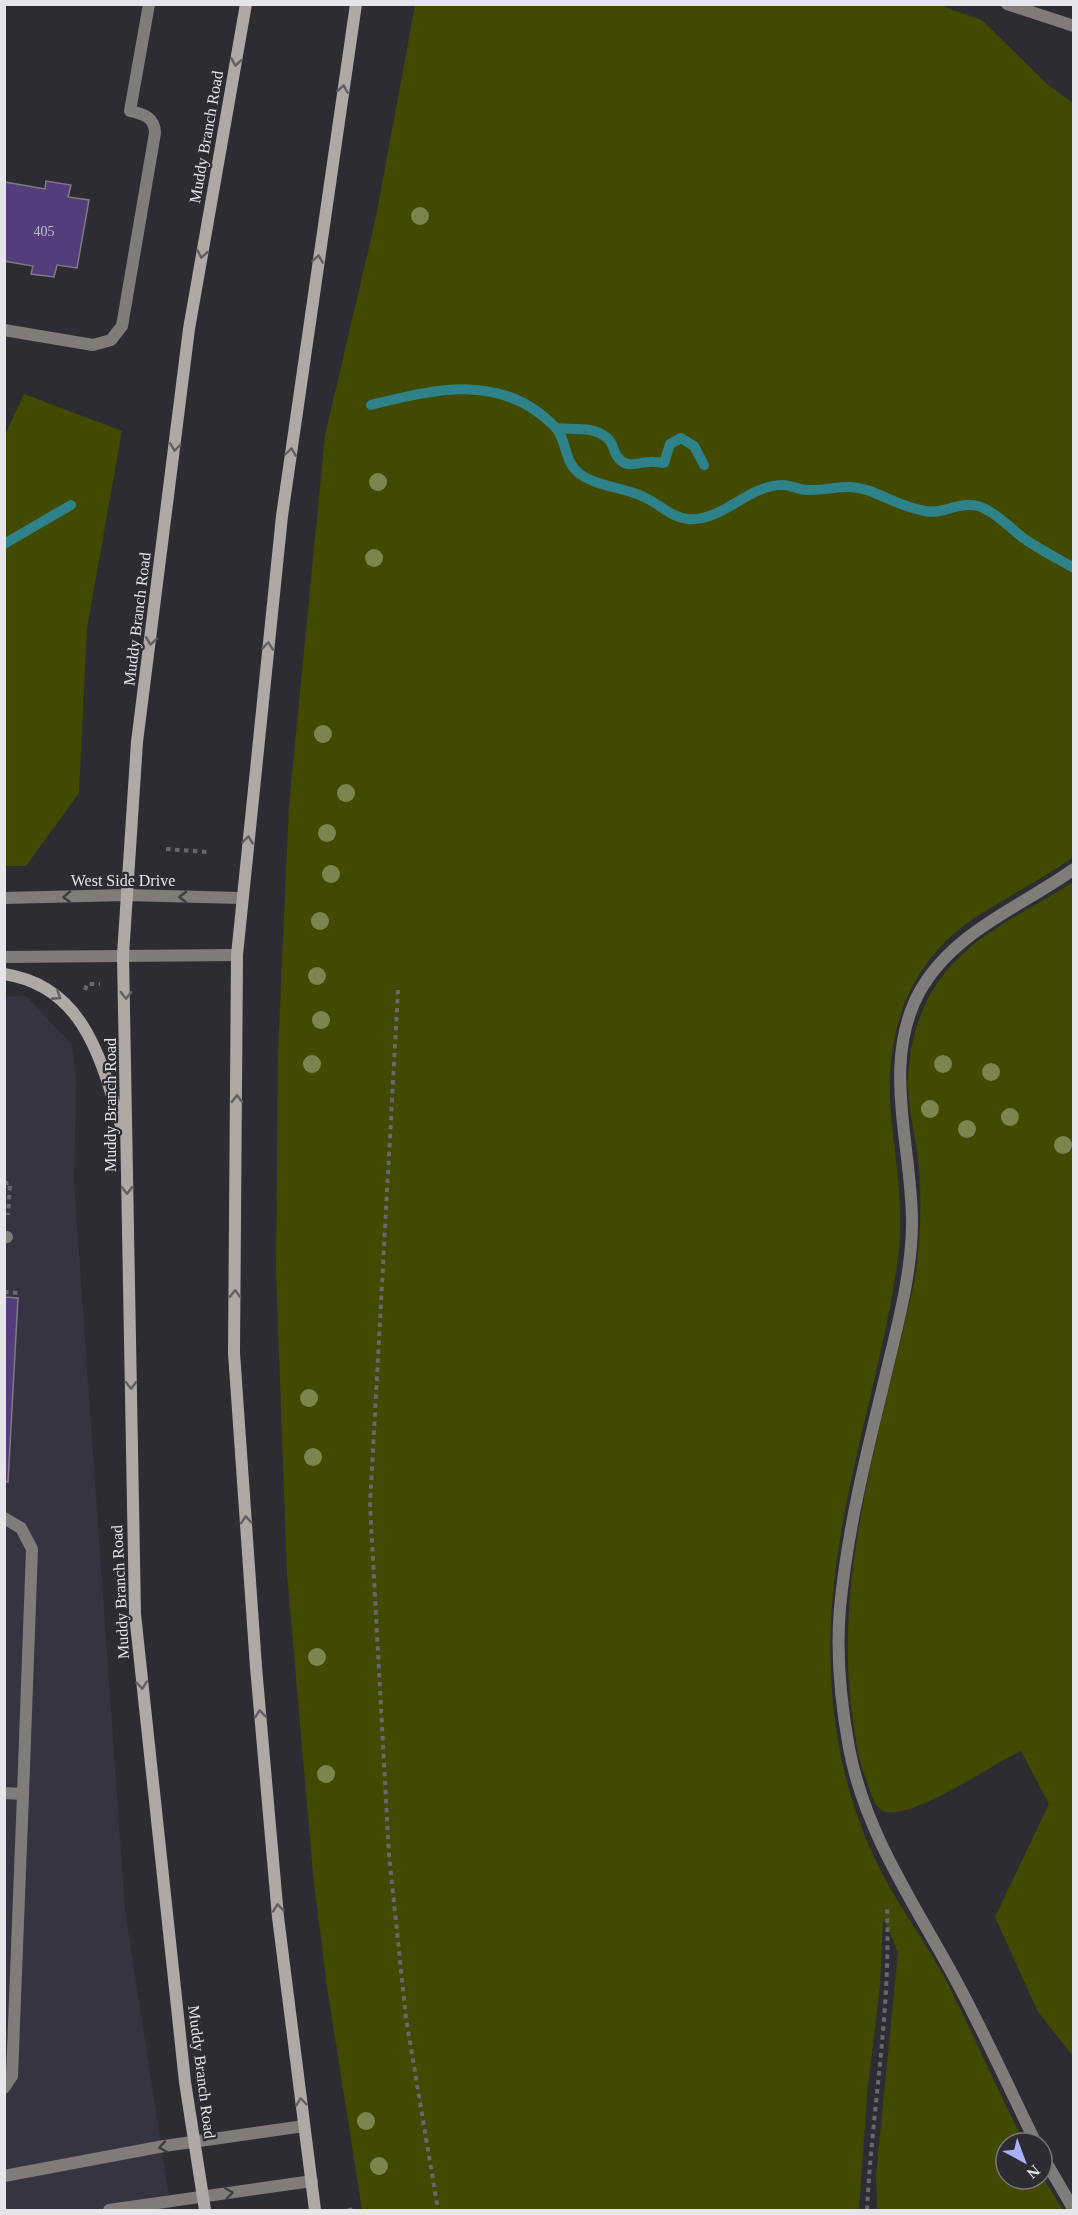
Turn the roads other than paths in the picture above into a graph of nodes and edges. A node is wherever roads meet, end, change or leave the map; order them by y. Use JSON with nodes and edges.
{"nodes":[{"id":1,"x":149,"y":4,"type":"edge"},
{"id":2,"x":246,"y":4,"type":"edge"},
{"id":3,"x":356,"y":4,"type":"edge"},
{"id":4,"x":1007,"y":4,"type":"edge"},
{"id":5,"x":1074,"y":26,"type":"edge"},
{"id":6,"x":4,"y":330,"type":"edge"},
{"id":7,"x":1074,"y":869,"type":"edge"},
{"id":8,"x":126,"y":895,"type":"junction"},
{"id":9,"x":4,"y":898,"type":"edge"},
{"id":10,"x":241,"y":898,"type":"junction"},
{"id":11,"x":123,"y":955,"type":"junction"},
{"id":12,"x":237,"y":955,"type":"junction"},
{"id":13,"x":4,"y":957,"type":"edge"},
{"id":14,"x":4,"y":974,"type":"edge"},
{"id":15,"x":125,"y":1140,"type":"junction"},
{"id":16,"x":4,"y":1518,"type":"edge"},
{"id":17,"x":4,"y":1793,"type":"edge"},
{"id":18,"x":23,"y":1794,"type":"junction"},
{"id":19,"x":4,"y":2088,"type":"edge"},
{"id":20,"x":304,"y":2126,"type":"junction"},
{"id":21,"x":1030,"y":2131,"type":"edge"},
{"id":22,"x":194,"y":2142,"type":"junction"},
{"id":23,"x":4,"y":2176,"type":"edge"},
{"id":24,"x":1054,"y":2176,"type":"edge"},
{"id":25,"x":312,"y":2181,"type":"junction"},
{"id":26,"x":203,"y":2197,"type":"junction"},
{"id":27,"x":1074,"y":2210,"type":"edge"},
{"id":28,"x":109,"y":2211,"type":"edge"},
{"id":29,"x":205,"y":2211,"type":"edge"},
{"id":30,"x":315,"y":2211,"type":"edge"}],
"edges":[{"from":1,"to":6,"type":"street"},
{"from":2,"to":8,"type":"main road","name":"Muddy Branch Road","one_way":true},
{"from":10,"to":3,"type":"main road","one_way":true},
{"from":4,"to":5,"type":"street"},
{"from":7,"to":21,"type":"street"},
{"from":8,"to":9,"type":"street","name":"West Side Drive","one_way":true},
{"from":10,"to":8,"type":"street","name":"West Side Drive","one_way":true},
{"from":8,"to":11,"type":"main road","name":"Muddy Branch Road"},
{"from":10,"to":12,"type":"main road"},
{"from":11,"to":12,"type":"street"},
{"from":11,"to":13,"type":"street"},
{"from":11,"to":15,"type":"main road","name":"Muddy Branch Road","one_way":true},
{"from":20,"to":12,"type":"main road","one_way":true},
{"from":14,"to":15,"type":"main road","one_way":true},
{"from":15,"to":22,"type":"main road","name":"Muddy Branch Road","one_way":true},
{"from":16,"to":18,"type":"street"},
{"from":17,"to":18,"type":"street"},
{"from":18,"to":19,"type":"street"},
{"from":20,"to":22,"type":"street"},
{"from":20,"to":25,"type":"main road"},
{"from":22,"to":23,"type":"street","one_way":true},
{"from":22,"to":26,"type":"main road","name":"Muddy Branch Road"},
{"from":24,"to":27,"type":"street"},
{"from":26,"to":25,"type":"street","one_way":true},
{"from":25,"to":30,"type":"main road"},
{"from":26,"to":28,"type":"street"},
{"from":26,"to":29,"type":"main road","name":"Muddy Branch Road"}]}
